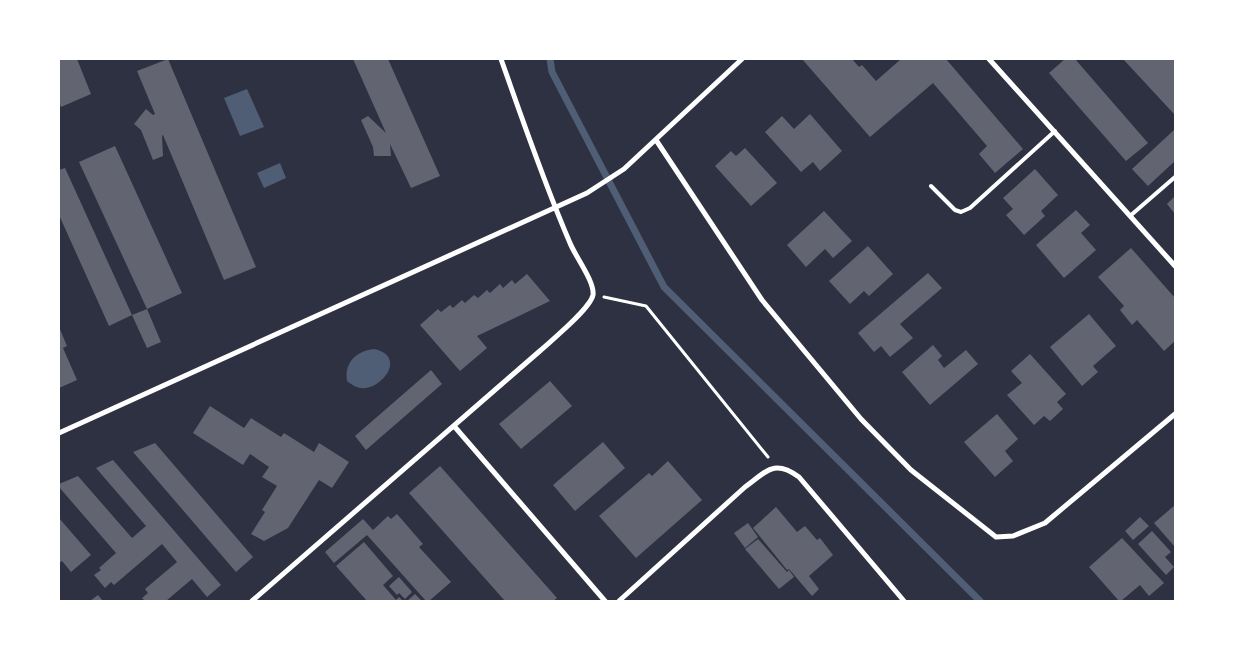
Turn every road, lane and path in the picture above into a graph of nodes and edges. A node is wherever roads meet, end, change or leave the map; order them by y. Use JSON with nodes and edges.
{"nodes":[{"id":1,"x":501,"y":59,"type":"edge"},
{"id":2,"x":742,"y":59,"type":"edge"},
{"id":3,"x":989,"y":59,"type":"edge"},
{"id":4,"x":1054,"y":131,"type":"junction"},
{"id":5,"x":656,"y":140,"type":"junction"},
{"id":6,"x":1175,"y":177,"type":"edge"},
{"id":7,"x":931,"y":186,"type":"dead end"},
{"id":8,"x":555,"y":208,"type":"junction"},
{"id":9,"x":1130,"y":216,"type":"junction"},
{"id":10,"x":1175,"y":266,"type":"edge"},
{"id":11,"x":593,"y":295,"type":"junction"},
{"id":12,"x":1175,"y":414,"type":"edge"},
{"id":13,"x":454,"y":426,"type":"junction"},
{"id":14,"x":59,"y":433,"type":"edge"},
{"id":15,"x":776,"y":467,"type":"junction"},
{"id":16,"x":252,"y":601,"type":"edge"},
{"id":17,"x":605,"y":601,"type":"edge"},
{"id":18,"x":619,"y":601,"type":"edge"},
{"id":19,"x":904,"y":601,"type":"edge"}],
"edges":[{"from":1,"to":8,"type":"street"},
{"from":2,"to":5,"type":"street"},
{"from":3,"to":4,"type":"street"},
{"from":4,"to":7,"type":"lane"},
{"from":4,"to":9,"type":"street"},
{"from":5,"to":8,"type":"street"},
{"from":5,"to":12,"type":"street"},
{"from":6,"to":9,"type":"lane"},
{"from":8,"to":11,"type":"street"},
{"from":8,"to":14,"type":"street"},
{"from":9,"to":10,"type":"street"},
{"from":11,"to":13,"type":"street"},
{"from":11,"to":15,"type":"path"},
{"from":13,"to":16,"type":"street"},
{"from":13,"to":17,"type":"street"},
{"from":15,"to":18,"type":"street"},
{"from":15,"to":19,"type":"street"}]}
